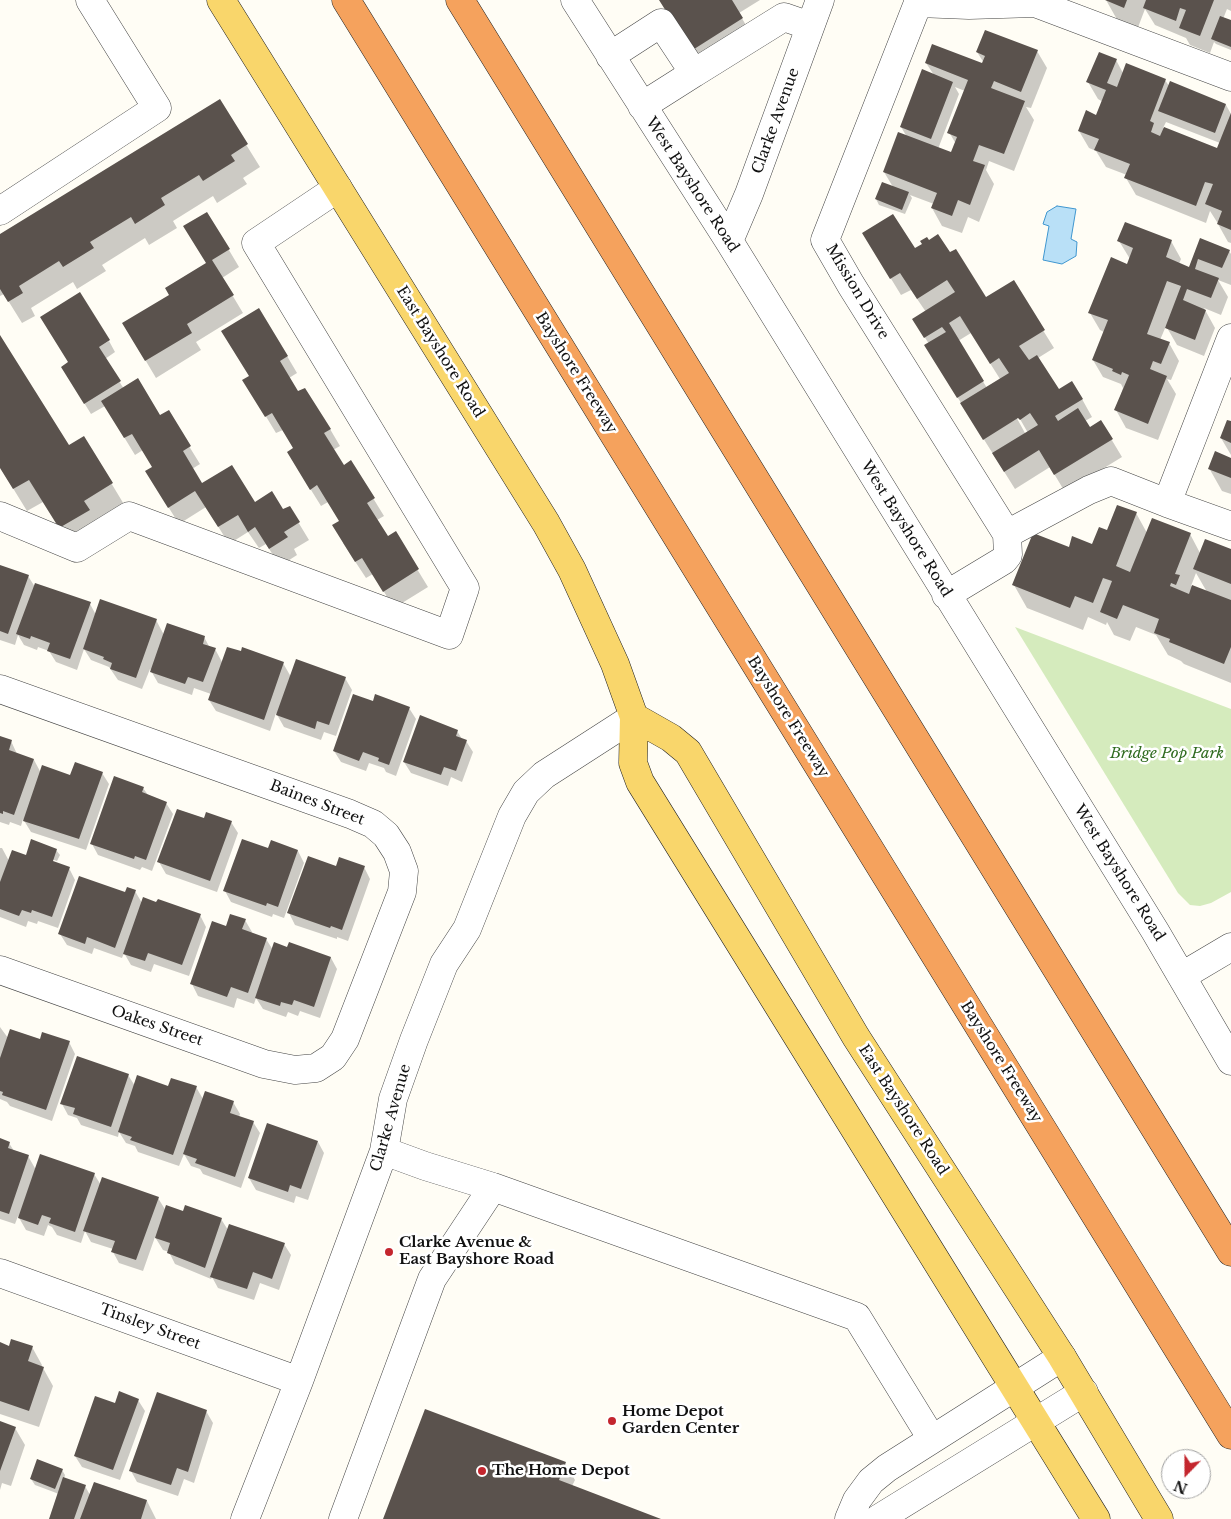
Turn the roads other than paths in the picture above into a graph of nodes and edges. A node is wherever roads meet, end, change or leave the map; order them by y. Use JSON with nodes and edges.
{"nodes":[{"id":1,"x":90,"y":0,"type":"edge"},
{"id":2,"x":221,"y":0,"type":"edge"},
{"id":3,"x":346,"y":0,"type":"edge"},
{"id":4,"x":460,"y":0,"type":"edge"},
{"id":5,"x":575,"y":0,"type":"edge"},
{"id":6,"x":820,"y":0,"type":"edge"},
{"id":7,"x":914,"y":2,"type":"edge"},
{"id":8,"x":810,"y":26,"type":"junction"},
{"id":9,"x":610,"y":56,"type":"junction"},
{"id":10,"x":694,"y":73,"type":"junction"},
{"id":11,"x":1231,"y":77,"type":"edge"},
{"id":12,"x":642,"y":106,"type":"junction"},
{"id":13,"x":338,"y":188,"type":"junction"},
{"id":14,"x":0,"y":211,"type":"edge"},
{"id":15,"x":729,"y":241,"type":"junction"},
{"id":16,"x":1231,"y":338,"type":"edge"},
{"id":17,"x":1167,"y":503,"type":"junction"},
{"id":18,"x":0,"y":516,"type":"edge"},
{"id":19,"x":1231,"y":526,"type":"edge"},
{"id":20,"x":1007,"y":534,"type":"junction"},
{"id":21,"x":946,"y":595,"type":"junction"},
{"id":22,"x":0,"y":689,"type":"edge"},
{"id":23,"x":634,"y":717,"type":"junction"},
{"id":24,"x":1231,"y":947,"type":"edge"},
{"id":25,"x":0,"y":970,"type":"edge"},
{"id":26,"x":1182,"y":976,"type":"junction"},
{"id":27,"x":1231,"y":1061,"type":"edge"},
{"id":28,"x":316,"y":1068,"type":"joint"},
{"id":29,"x":384,"y":1151,"type":"junction"},
{"id":30,"x":493,"y":1187,"type":"junction"},
{"id":31,"x":1231,"y":1252,"type":"edge"},
{"id":32,"x":0,"y":1273,"type":"edge"},
{"id":33,"x":1062,"y":1356,"type":"junction"},
{"id":34,"x":299,"y":1381,"type":"junction"},
{"id":35,"x":1014,"y":1387,"type":"junction"},
{"id":36,"x":1084,"y":1392,"type":"junction"},
{"id":37,"x":1036,"y":1422,"type":"junction"},
{"id":38,"x":1231,"y":1435,"type":"edge"},
{"id":39,"x":932,"y":1439,"type":"junction"},
{"id":40,"x":245,"y":1519,"type":"edge"},
{"id":41,"x":343,"y":1519,"type":"edge"},
{"id":42,"x":849,"y":1519,"type":"edge"},
{"id":43,"x":878,"y":1519,"type":"edge"},
{"id":44,"x":1096,"y":1519,"type":"edge"},
{"id":45,"x":1159,"y":1519,"type":"edge"}],
"edges":[{"from":1,"to":14,"type":"street"},
{"from":2,"to":13,"type":"main road","name":"East Bayshore Road"},
{"from":3,"to":38,"type":"highway","name":"Bayshore Freeway"},
{"from":4,"to":31,"type":"highway"},
{"from":5,"to":9,"type":"street","name":"West Bayshore Road"},
{"from":6,"to":8,"type":"street","name":"Clarke Avenue"},
{"from":7,"to":11,"type":"street","name":"Mission Drive"},
{"from":7,"to":20,"type":"street","name":"Mission Drive"},
{"from":8,"to":10,"type":"street"},
{"from":8,"to":15,"type":"street","name":"Clarke Avenue"},
{"from":9,"to":10,"type":"street"},
{"from":9,"to":12,"type":"street","name":"West Bayshore Road"},
{"from":10,"to":12,"type":"street"},
{"from":12,"to":15,"type":"street","name":"West Bayshore Road"},
{"from":13,"to":18,"type":"street"},
{"from":13,"to":23,"type":"main road","name":"East Bayshore Road"},
{"from":15,"to":21,"type":"street","name":"West Bayshore Road"},
{"from":16,"to":17,"type":"street"},
{"from":17,"to":19,"type":"street"},
{"from":17,"to":20,"type":"street"},
{"from":20,"to":21,"type":"street"},
{"from":21,"to":26,"type":"street","name":"West Bayshore Road"},
{"from":22,"to":28,"type":"street","name":"Baines Street"},
{"from":23,"to":29,"type":"street","name":"Clarke Avenue"},
{"from":23,"to":33,"type":"main road","name":"East Bayshore Road"},
{"from":23,"to":35,"type":"main road","name":"East Bayshore Road"},
{"from":24,"to":26,"type":"street"},
{"from":25,"to":28,"type":"street","name":"Oakes Street"},
{"from":26,"to":27,"type":"street","name":"West Bayshore Road"},
{"from":29,"to":30,"type":"street"},
{"from":29,"to":34,"type":"street","name":"Clarke Avenue"},
{"from":30,"to":39,"type":"street"},
{"from":30,"to":41,"type":"street"},
{"from":32,"to":34,"type":"street","name":"Tinsley Street"},
{"from":33,"to":35,"type":"street"},
{"from":33,"to":36,"type":"main road","name":"East Bayshore Road"},
{"from":34,"to":40,"type":"street","name":"Clarke Avenue"},
{"from":35,"to":37,"type":"main road","name":"East Bayshore Road"},
{"from":35,"to":39,"type":"street"},
{"from":36,"to":37,"type":"street"},
{"from":36,"to":45,"type":"main road","name":"East Bayshore Road"},
{"from":37,"to":43,"type":"street"},
{"from":37,"to":44,"type":"main road","name":"East Bayshore Road"},
{"from":39,"to":42,"type":"street"}]}
